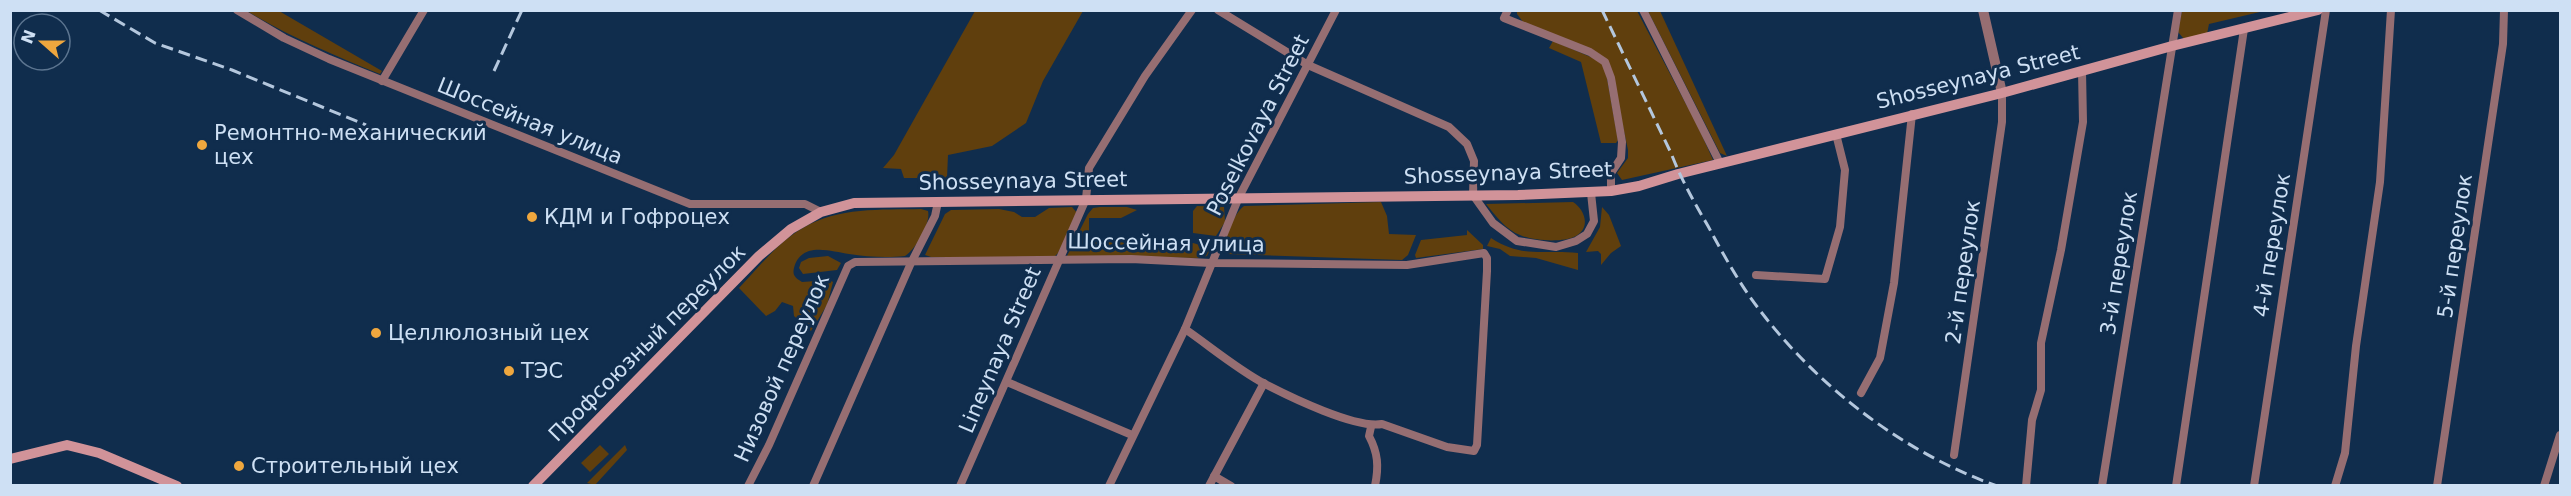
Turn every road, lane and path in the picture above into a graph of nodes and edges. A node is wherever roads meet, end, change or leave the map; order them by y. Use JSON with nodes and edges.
{"nodes":[{"id":1,"x":237,"y":10,"type":"edge"},
{"id":2,"x":424,"y":10,"type":"edge"},
{"id":3,"x":1192,"y":10,"type":"edge"},
{"id":4,"x":1218,"y":10,"type":"edge"},
{"id":5,"x":1336,"y":10,"type":"edge"},
{"id":6,"x":1508,"y":10,"type":"edge"},
{"id":7,"x":1643,"y":10,"type":"edge"},
{"id":8,"x":1983,"y":10,"type":"edge"},
{"id":9,"x":2178,"y":10,"type":"edge"},
{"id":10,"x":2318,"y":10,"type":"edge"},
{"id":11,"x":2326,"y":10,"type":"edge"},
{"id":12,"x":2391,"y":10,"type":"edge"},
{"id":13,"x":2504,"y":10,"type":"edge"},
{"id":14,"x":2244,"y":29,"type":"junction"},
{"id":15,"x":2172,"y":46,"type":"junction"},
{"id":16,"x":1308,"y":65,"type":"junction"},
{"id":17,"x":2082,"y":71,"type":"junction"},
{"id":18,"x":382,"y":81,"type":"junction"},
{"id":19,"x":2002,"y":93,"type":"junction"},
{"id":20,"x":1912,"y":114,"type":"junction"},
{"id":21,"x":1836,"y":134,"type":"junction"},
{"id":22,"x":1720,"y":163,"type":"junction"},
{"id":23,"x":1611,"y":191,"type":"junction"},
{"id":24,"x":1591,"y":193,"type":"junction"},
{"id":25,"x":1473,"y":195,"type":"junction"},
{"id":26,"x":1239,"y":196,"type":"junction"},
{"id":27,"x":1086,"y":199,"type":"junction"},
{"id":28,"x":938,"y":202,"type":"junction"},
{"id":29,"x":821,"y":212,"type":"junction"},
{"id":30,"x":791,"y":229,"type":"joint"},
{"id":31,"x":1059,"y":260,"type":"junction"},
{"id":32,"x":911,"y":263,"type":"junction"},
{"id":33,"x":1210,"y":263,"type":"junction"},
{"id":34,"x":848,"y":266,"type":"joint"},
{"id":35,"x":1756,"y":275,"type":"dead end"},
{"id":36,"x":1185,"y":329,"type":"junction"},
{"id":37,"x":1007,"y":382,"type":"junction"},
{"id":38,"x":1264,"y":383,"type":"junction"},
{"id":39,"x":1861,"y":393,"type":"dead end"},
{"id":40,"x":1371,"y":426,"type":"junction"},
{"id":41,"x":1132,"y":435,"type":"junction"},
{"id":42,"x":2560,"y":435,"type":"edge"},
{"id":43,"x":1954,"y":455,"type":"dead end"},
{"id":44,"x":10,"y":459,"type":"edge"},
{"id":45,"x":1214,"y":476,"type":"junction"},
{"id":46,"x":177,"y":486,"type":"edge"},
{"id":47,"x":533,"y":486,"type":"edge"},
{"id":48,"x":748,"y":486,"type":"edge"},
{"id":49,"x":813,"y":486,"type":"edge"},
{"id":50,"x":960,"y":486,"type":"edge"},
{"id":51,"x":1109,"y":486,"type":"edge"},
{"id":52,"x":1209,"y":486,"type":"edge"},
{"id":53,"x":1231,"y":486,"type":"edge"},
{"id":54,"x":1375,"y":486,"type":"edge"},
{"id":55,"x":2026,"y":486,"type":"edge"},
{"id":56,"x":2102,"y":486,"type":"edge"},
{"id":57,"x":2176,"y":486,"type":"edge"},
{"id":58,"x":2254,"y":486,"type":"edge"},
{"id":59,"x":2335,"y":486,"type":"edge"},
{"id":60,"x":2438,"y":486,"type":"edge"},
{"id":61,"x":2544,"y":486,"type":"edge"}],
"edges":[{"from":1,"to":18,"type":"street","name":"Шоссейная улица"},
{"from":2,"to":18,"type":"street"},
{"from":3,"to":27,"type":"street","name":"Lineynaya Street"},
{"from":4,"to":16,"type":"street"},
{"from":5,"to":16,"type":"street","name":"Poselkovaya Street"},
{"from":6,"to":23,"type":"street"},
{"from":7,"to":22,"type":"street"},
{"from":8,"to":19,"type":"street"},
{"from":9,"to":15,"type":"street","name":"3-й переулок"},
{"from":10,"to":14,"type":"main road","name":"Shosseynaya Street"},
{"from":11,"to":58,"type":"street","name":"4-й переулок"},
{"from":12,"to":59,"type":"street"},
{"from":13,"to":60,"type":"street","name":"5-й переулок"},
{"from":14,"to":15,"type":"main road","name":"Shosseynaya Street"},
{"from":14,"to":57,"type":"street"},
{"from":15,"to":17,"type":"main road","name":"Shosseynaya Street"},
{"from":15,"to":56,"type":"street","name":"3-й переулок"},
{"from":16,"to":25,"type":"street"},
{"from":16,"to":26,"type":"street","name":"Poselkovaya Street"},
{"from":17,"to":19,"type":"main road","name":"Shosseynaya Street"},
{"from":17,"to":55,"type":"street"},
{"from":18,"to":29,"type":"street","name":"Шоссейная улица"},
{"from":19,"to":20,"type":"main road","name":"Shosseynaya Street"},
{"from":19,"to":43,"type":"street","name":"2-й переулок"},
{"from":20,"to":21,"type":"main road","name":"Shosseynaya Street"},
{"from":20,"to":39,"type":"street"},
{"from":21,"to":22,"type":"main road","name":"Shosseynaya Street"},
{"from":21,"to":35,"type":"street"},
{"from":22,"to":23,"type":"main road","name":"Shosseynaya Street"},
{"from":23,"to":24,"type":"main road","name":"Shosseynaya Street"},
{"from":24,"to":25,"type":"main road","name":"Shosseynaya Street"},
{"from":24,"to":25,"type":"street"},
{"from":25,"to":26,"type":"main road","name":"Shosseynaya Street"},
{"from":26,"to":27,"type":"main road","name":"Shosseynaya Street"},
{"from":26,"to":33,"type":"street","name":"Poselkovaya Street"},
{"from":27,"to":28,"type":"main road","name":"Shosseynaya Street"},
{"from":27,"to":31,"type":"street","name":"Lineynaya Street"},
{"from":28,"to":29,"type":"main road","name":"Shosseynaya Street"},
{"from":28,"to":32,"type":"street"},
{"from":29,"to":30,"type":"main road","name":"Shosseynaya Street"},
{"from":30,"to":47,"type":"main road","name":"Профсоюзный переулок"},
{"from":31,"to":32,"type":"street","name":"Шоссейная улица"},
{"from":31,"to":33,"type":"street","name":"Шоссейная улица"},
{"from":31,"to":37,"type":"street","name":"Lineynaya Street"},
{"from":32,"to":34,"type":"street","name":"Шоссейная улица"},
{"from":32,"to":49,"type":"street"},
{"from":33,"to":36,"type":"street","name":"Poselkovaya Street"},
{"from":33,"to":40,"type":"street","name":"Шоссейная улица"},
{"from":34,"to":48,"type":"street","name":"Низовой переулок"},
{"from":36,"to":38,"type":"street"},
{"from":36,"to":41,"type":"street","name":"Poselkovaya Street"},
{"from":37,"to":41,"type":"street"},
{"from":37,"to":50,"type":"street","name":"Lineynaya Street"},
{"from":38,"to":40,"type":"street"},
{"from":38,"to":45,"type":"street"},
{"from":40,"to":54,"type":"street"},
{"from":41,"to":51,"type":"street","name":"Poselkovaya Street"},
{"from":42,"to":61,"type":"street"},
{"from":44,"to":46,"type":"main road"},
{"from":45,"to":52,"type":"street"},
{"from":45,"to":53,"type":"street"}]}
